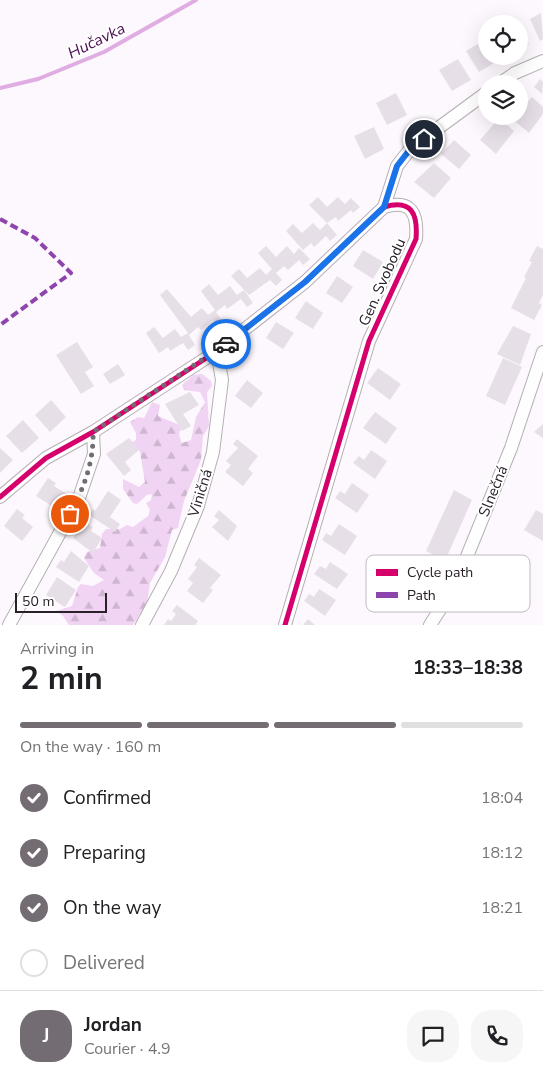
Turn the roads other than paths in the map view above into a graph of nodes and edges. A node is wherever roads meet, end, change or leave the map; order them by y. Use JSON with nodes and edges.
{"nodes":[{"id":1,"x":543,"y":61,"type":"edge"},
{"id":2,"x":512,"y":75,"type":"edge"},
{"id":3,"x":478,"y":99,"type":"edge"},
{"id":4,"x":384,"y":207,"type":"junction"},
{"id":5,"x":217,"y":351,"type":"junction"},
{"id":6,"x":543,"y":352,"type":"edge"},
{"id":7,"x":93,"y":432,"type":"junction"},
{"id":8,"x":0,"y":497,"type":"edge"},
{"id":9,"x":468,"y":555,"type":"edge"},
{"id":10,"x":438,"y":612,"type":"edge"},
{"id":11,"x":9,"y":625,"type":"edge"},
{"id":12,"x":142,"y":625,"type":"edge"},
{"id":13,"x":286,"y":625,"type":"edge"},
{"id":14,"x":430,"y":625,"type":"edge"}],
"edges":[{"from":1,"to":2,"type":"street"},
{"from":3,"to":4,"type":"street"},
{"from":4,"to":5,"type":"street"},
{"from":4,"to":13,"type":"street","name":"Gen. Svobodu"},
{"from":5,"to":7,"type":"street"},
{"from":5,"to":12,"type":"street","name":"Viničná"},
{"from":6,"to":9,"type":"street","name":"Slnečná"},
{"from":7,"to":8,"type":"street"},
{"from":7,"to":11,"type":"street"},
{"from":10,"to":14,"type":"street","name":"Slnečná"}]}
